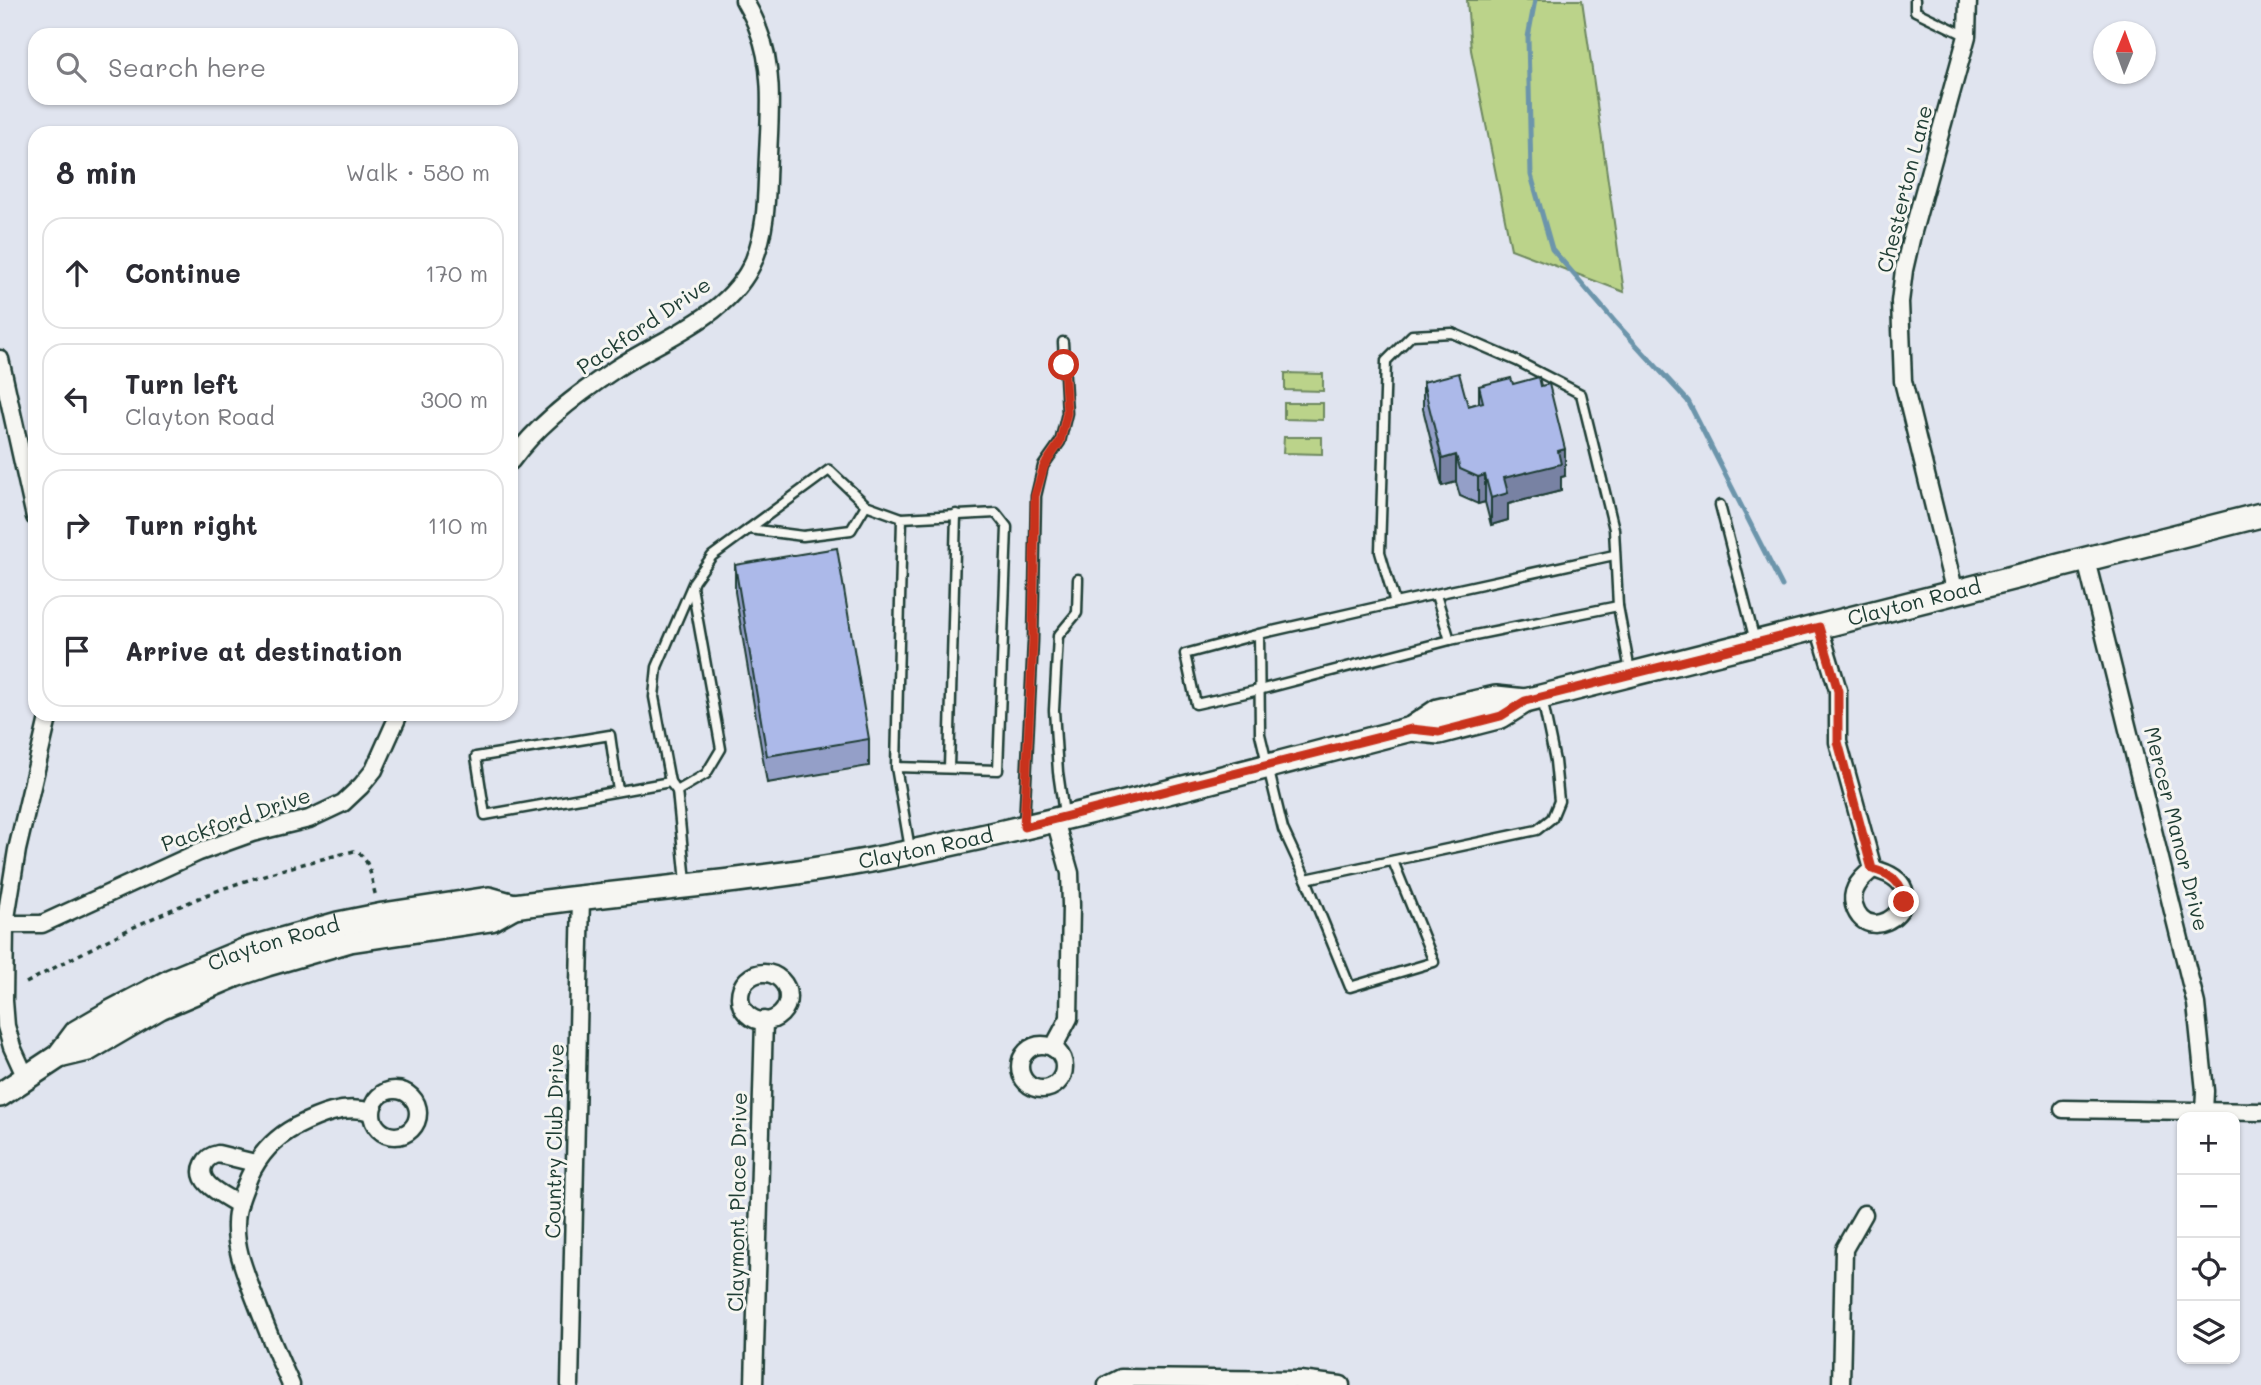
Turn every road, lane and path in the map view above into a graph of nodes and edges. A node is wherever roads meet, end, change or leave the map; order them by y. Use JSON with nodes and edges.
{"nodes":[{"id":1,"x":744,"y":0,"type":"edge"},
{"id":2,"x":1915,"y":0,"type":"edge"},
{"id":3,"x":1968,"y":0,"type":"edge"},
{"id":4,"x":1967,"y":36,"type":"junction"},
{"id":5,"x":1063,"y":342,"type":"dead end"},
{"id":6,"x":0,"y":359,"type":"edge"},
{"id":7,"x":518,"y":453,"type":"edge"},
{"id":8,"x":28,"y":485,"type":"edge"},
{"id":9,"x":866,"y":505,"type":"junction"},
{"id":10,"x":1720,"y":505,"type":"dead end"},
{"id":11,"x":957,"y":513,"type":"junction"},
{"id":12,"x":2261,"y":515,"type":"edge"},
{"id":13,"x":902,"y":518,"type":"junction"},
{"id":14,"x":749,"y":529,"type":"junction"},
{"id":15,"x":1614,"y":555,"type":"junction"},
{"id":16,"x":2086,"y":560,"type":"junction"},
{"id":17,"x":1078,"y":579,"type":"dead end"},
{"id":18,"x":692,"y":586,"type":"junction"},
{"id":19,"x":1955,"y":593,"type":"junction"},
{"id":20,"x":1436,"y":595,"type":"junction"},
{"id":21,"x":1395,"y":603,"type":"junction"},
{"id":22,"x":1618,"y":606,"type":"junction"},
{"id":23,"x":1819,"y":627,"type":"junction"},
{"id":24,"x":1259,"y":634,"type":"junction"},
{"id":25,"x":1450,"y":640,"type":"junction"},
{"id":26,"x":1755,"y":643,"type":"junction"},
{"id":27,"x":1631,"y":674,"type":"junction"},
{"id":28,"x":1259,"y":690,"type":"junction"},
{"id":29,"x":1533,"y":699,"type":"junction"},
{"id":30,"x":47,"y":721,"type":"edge"},
{"id":31,"x":396,"y":721,"type":"edge"},
{"id":32,"x":1269,"y":765,"type":"junction"},
{"id":33,"x":896,"y":766,"type":"junction"},
{"id":34,"x":949,"y":768,"type":"junction"},
{"id":35,"x":670,"y":782,"type":"junction"},
{"id":36,"x":677,"y":791,"type":"junction"},
{"id":37,"x":618,"y":792,"type":"junction"},
{"id":38,"x":1060,"y":818,"type":"junction"},
{"id":39,"x":1024,"y":827,"type":"junction"},
{"id":40,"x":911,"y":852,"type":"junction"},
{"id":41,"x":1393,"y":861,"type":"junction"},
{"id":42,"x":1872,"y":869,"type":"dead end"},
{"id":43,"x":1306,"y":879,"type":"junction"},
{"id":44,"x":687,"y":886,"type":"junction"},
{"id":45,"x":581,"y":897,"type":"junction"},
{"id":46,"x":376,"y":899,"type":"dead end"},
{"id":47,"x":5,"y":924,"type":"junction"},
{"id":48,"x":26,"y":983,"type":"dead end"},
{"id":49,"x":764,"y":1020,"type":"dead end"},
{"id":50,"x":1053,"y":1048,"type":"dead end"},
{"id":51,"x":26,"y":1078,"type":"junction"},
{"id":52,"x":0,"y":1095,"type":"edge"},
{"id":53,"x":2063,"y":1109,"type":"dead end"},
{"id":54,"x":371,"y":1112,"type":"dead end"},
{"id":55,"x":2204,"y":1112,"type":"joint"},
{"id":56,"x":2240,"y":1112,"type":"edge"},
{"id":57,"x":2261,"y":1112,"type":"edge"},
{"id":58,"x":255,"y":1163,"type":"junction"},
{"id":59,"x":239,"y":1205,"type":"junction"},
{"id":60,"x":1864,"y":1214,"type":"dead end"},
{"id":61,"x":291,"y":1385,"type":"edge"},
{"id":62,"x":570,"y":1385,"type":"edge"},
{"id":63,"x":754,"y":1385,"type":"edge"},
{"id":64,"x":1107,"y":1385,"type":"edge"},
{"id":65,"x":1341,"y":1385,"type":"edge"},
{"id":66,"x":1841,"y":1385,"type":"edge"}],
"edges":[{"from":1,"to":7,"type":"street","name":"Packford Drive"},
{"from":2,"to":4,"type":"lane"},
{"from":3,"to":4,"type":"street","name":"Chesterton Lane"},
{"from":4,"to":19,"type":"street","name":"Chesterton Lane"},
{"from":5,"to":39,"type":"lane"},
{"from":6,"to":8,"type":"street"},
{"from":9,"to":13,"type":"lane"},
{"from":9,"to":14,"type":"lane"},
{"from":9,"to":14,"type":"lane"},
{"from":10,"to":26,"type":"lane"},
{"from":11,"to":13,"type":"lane"},
{"from":11,"to":34,"type":"lane"},
{"from":11,"to":34,"type":"lane"},
{"from":12,"to":16,"type":"main road","name":"Clayton Road"},
{"from":13,"to":33,"type":"lane"},
{"from":14,"to":18,"type":"lane"},
{"from":15,"to":20,"type":"lane"},
{"from":15,"to":21,"type":"lane"},
{"from":15,"to":22,"type":"lane"},
{"from":16,"to":19,"type":"main road","name":"Clayton Road"},
{"from":16,"to":55,"type":"street","name":"Mercer Manor Drive"},
{"from":17,"to":38,"type":"lane"},
{"from":18,"to":35,"type":"lane"},
{"from":18,"to":36,"type":"lane"},
{"from":19,"to":23,"type":"main road","name":"Clayton Road"},
{"from":20,"to":21,"type":"lane"},
{"from":20,"to":25,"type":"lane"},
{"from":21,"to":24,"type":"lane"},
{"from":22,"to":25,"type":"lane"},
{"from":22,"to":27,"type":"lane"},
{"from":23,"to":26,"type":"main road","name":"Clayton Road"},
{"from":23,"to":42,"type":"street"},
{"from":24,"to":28,"type":"lane"},
{"from":24,"to":28,"type":"lane"},
{"from":25,"to":28,"type":"lane"},
{"from":26,"to":27,"type":"main road","name":"Clayton Road"},
{"from":27,"to":29,"type":"main road","name":"Clayton Road"},
{"from":28,"to":32,"type":"lane"},
{"from":29,"to":32,"type":"main road","name":"Clayton Road"},
{"from":29,"to":41,"type":"lane"},
{"from":30,"to":47,"type":"street"},
{"from":31,"to":47,"type":"street","name":"Packford Drive"},
{"from":32,"to":38,"type":"main road","name":"Clayton Road"},
{"from":32,"to":43,"type":"lane"},
{"from":33,"to":34,"type":"lane"},
{"from":33,"to":40,"type":"lane"},
{"from":35,"to":36,"type":"lane"},
{"from":35,"to":37,"type":"lane"},
{"from":36,"to":44,"type":"lane"},
{"from":37,"to":37,"type":"lane"},
{"from":38,"to":39,"type":"main road","name":"Clayton Road"},
{"from":38,"to":50,"type":"street"},
{"from":39,"to":40,"type":"main road","name":"Clayton Road"},
{"from":40,"to":44,"type":"main road","name":"Clayton Road"},
{"from":41,"to":43,"type":"lane"},
{"from":41,"to":43,"type":"lane"},
{"from":44,"to":45,"type":"main road","name":"Clayton Road"},
{"from":45,"to":51,"type":"main road","name":"Clayton Road"},
{"from":45,"to":62,"type":"street","name":"Country Club Drive"},
{"from":46,"to":48,"type":"path"},
{"from":47,"to":51,"type":"street"},
{"from":49,"to":63,"type":"street","name":"Claymont Place Drive"},
{"from":51,"to":52,"type":"main road","name":"Clayton Road"},
{"from":53,"to":55,"type":"street"},
{"from":54,"to":58,"type":"street"},
{"from":56,"to":57,"type":"street"},
{"from":58,"to":59,"type":"street"},
{"from":58,"to":59,"type":"street"},
{"from":59,"to":61,"type":"street"},
{"from":60,"to":66,"type":"street"},
{"from":64,"to":65,"type":"street"}]}
